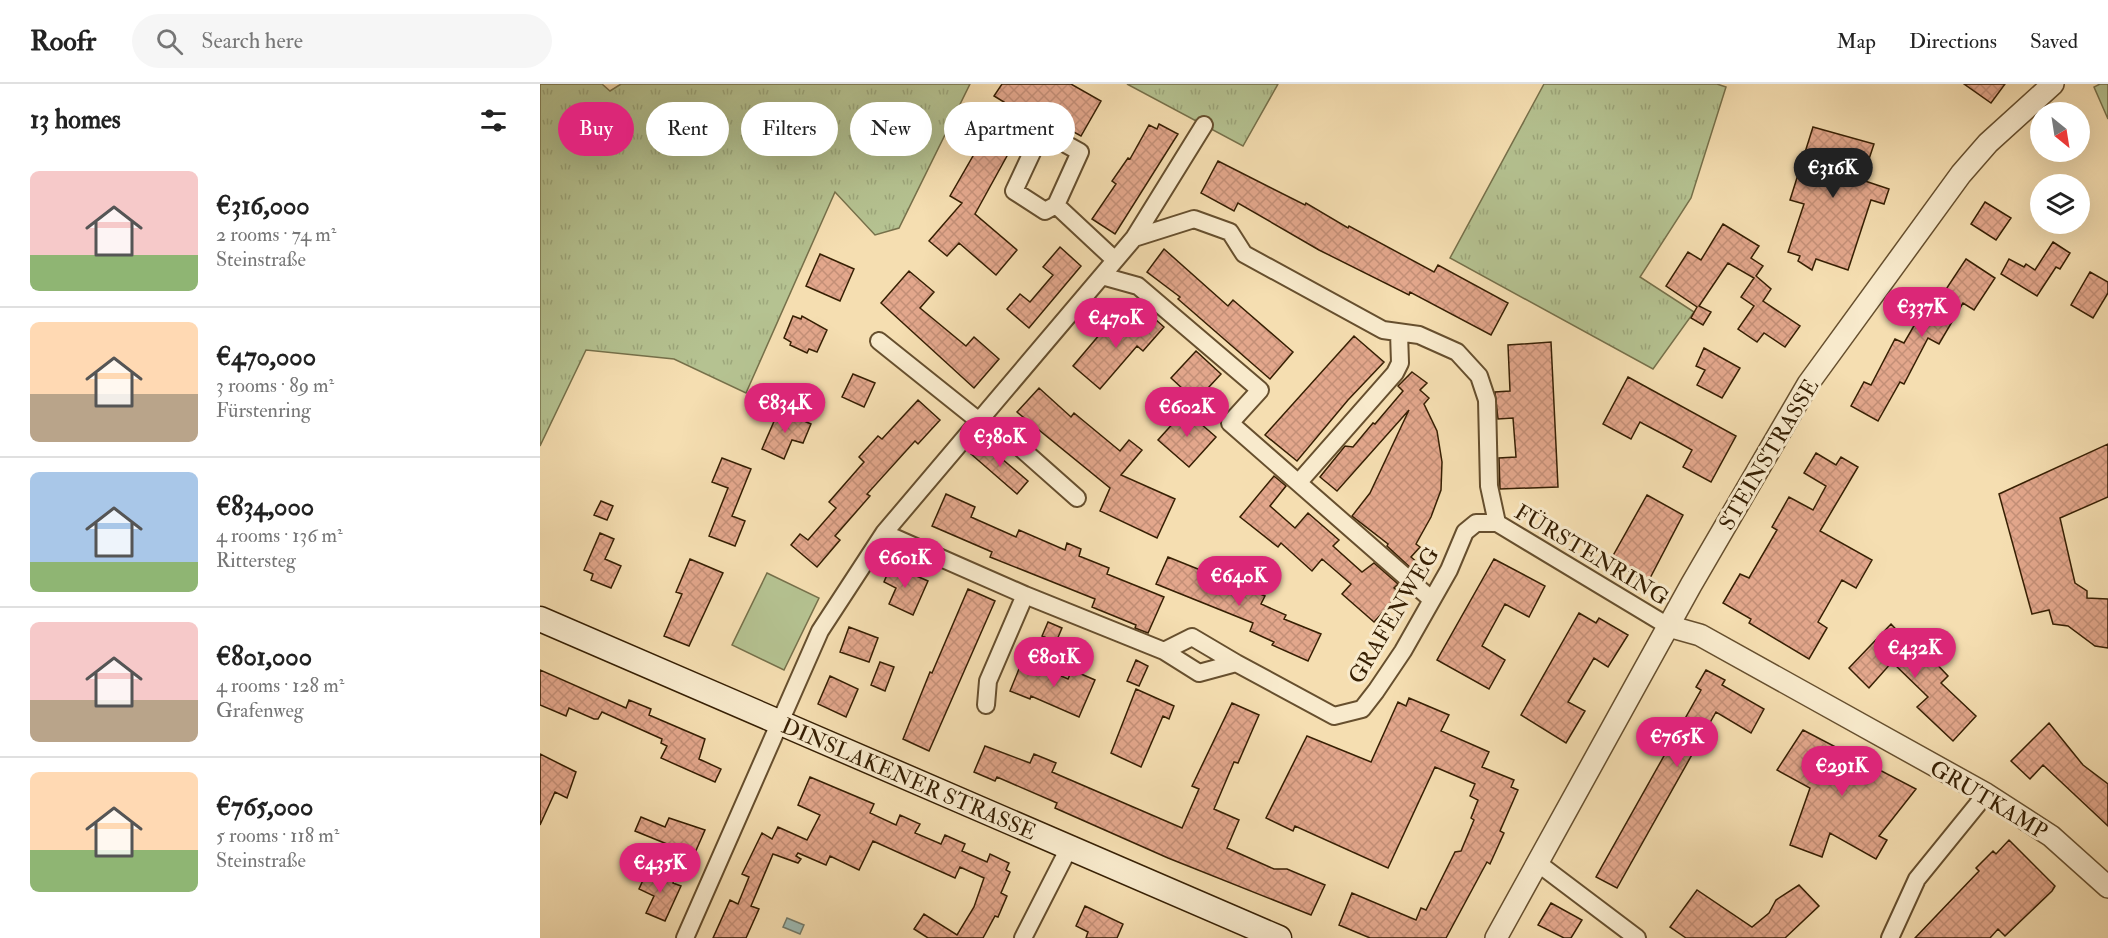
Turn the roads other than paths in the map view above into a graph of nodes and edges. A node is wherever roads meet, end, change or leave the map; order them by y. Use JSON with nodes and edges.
{"nodes":[{"id":1,"x":2053,"y":84,"type":"edge"},
{"id":2,"x":1204,"y":125,"type":"dead end"},
{"id":3,"x":1056,"y":205,"type":"junction"},
{"id":4,"x":1134,"y":238,"type":"junction"},
{"id":5,"x":1115,"y":260,"type":"junction"},
{"id":6,"x":1102,"y":276,"type":"junction"},
{"id":7,"x":1400,"y":333,"type":"junction"},
{"id":8,"x":879,"y":341,"type":"dead end"},
{"id":9,"x":979,"y":421,"type":"junction"},
{"id":10,"x":1299,"y":482,"type":"junction"},
{"id":11,"x":1077,"y":498,"type":"dead end"},
{"id":12,"x":1497,"y":523,"type":"junction"},
{"id":13,"x":884,"y":532,"type":"junction"},
{"id":14,"x":1025,"y":595,"type":"junction"},
{"id":15,"x":1431,"y":599,"type":"junction"},
{"id":16,"x":540,"y":619,"type":"edge"},
{"id":17,"x":1668,"y":626,"type":"junction"},
{"id":18,"x":1164,"y":651,"type":"junction"},
{"id":19,"x":1236,"y":663,"type":"junction"},
{"id":20,"x":986,"y":705,"type":"dead end"},
{"id":21,"x":779,"y":722,"type":"junction"},
{"id":22,"x":1986,"y":794,"type":"junction"},
{"id":23,"x":1069,"y":848,"type":"junction"},
{"id":24,"x":1539,"y":864,"type":"junction"},
{"id":25,"x":2108,"y":887,"type":"edge"},
{"id":26,"x":686,"y":938,"type":"edge"},
{"id":27,"x":1023,"y":938,"type":"edge"},
{"id":28,"x":1279,"y":938,"type":"edge"},
{"id":29,"x":1496,"y":938,"type":"edge"},
{"id":30,"x":1637,"y":938,"type":"edge"},
{"id":31,"x":1890,"y":938,"type":"edge"}],
"edges":[{"from":1,"to":17,"type":"street","name":"STEINSTRASSE"},
{"from":2,"to":4,"type":"street"},
{"from":3,"to":3,"type":"street"},
{"from":3,"to":5,"type":"street"},
{"from":4,"to":5,"type":"street"},
{"from":4,"to":7,"type":"street","name":"FÜRSTENRING"},
{"from":5,"to":6,"type":"street"},
{"from":6,"to":9,"type":"street"},
{"from":6,"to":10,"type":"street"},
{"from":7,"to":10,"type":"street"},
{"from":7,"to":12,"type":"street","name":"FÜRSTENRING"},
{"from":8,"to":9,"type":"street"},
{"from":9,"to":11,"type":"street"},
{"from":9,"to":13,"type":"street"},
{"from":10,"to":15,"type":"street"},
{"from":12,"to":15,"type":"street","name":"GRAFENWEG"},
{"from":12,"to":17,"type":"street","name":"FÜRSTENRING"},
{"from":13,"to":14,"type":"street"},
{"from":13,"to":21,"type":"street"},
{"from":14,"to":18,"type":"street"},
{"from":14,"to":20,"type":"street"},
{"from":15,"to":19,"type":"street","name":"GRAFENWEG"},
{"from":16,"to":21,"type":"main road","name":"DINSLAKENER STRASSE"},
{"from":17,"to":22,"type":"street","name":"GRUTKAMP"},
{"from":17,"to":24,"type":"street","name":"STEINSTRASSE"},
{"from":18,"to":19,"type":"street"},
{"from":18,"to":19,"type":"street","name":"GRAFENWEG"},
{"from":21,"to":23,"type":"main road","name":"DINSLAKENER STRASSE"},
{"from":21,"to":26,"type":"street"},
{"from":22,"to":25,"type":"street","name":"GRUTKAMP"},
{"from":22,"to":31,"type":"street"},
{"from":23,"to":27,"type":"street"},
{"from":23,"to":28,"type":"main road","name":"DINSLAKENER STRASSE"},
{"from":24,"to":29,"type":"street","name":"STEINSTRASSE"},
{"from":24,"to":30,"type":"street"}]}
